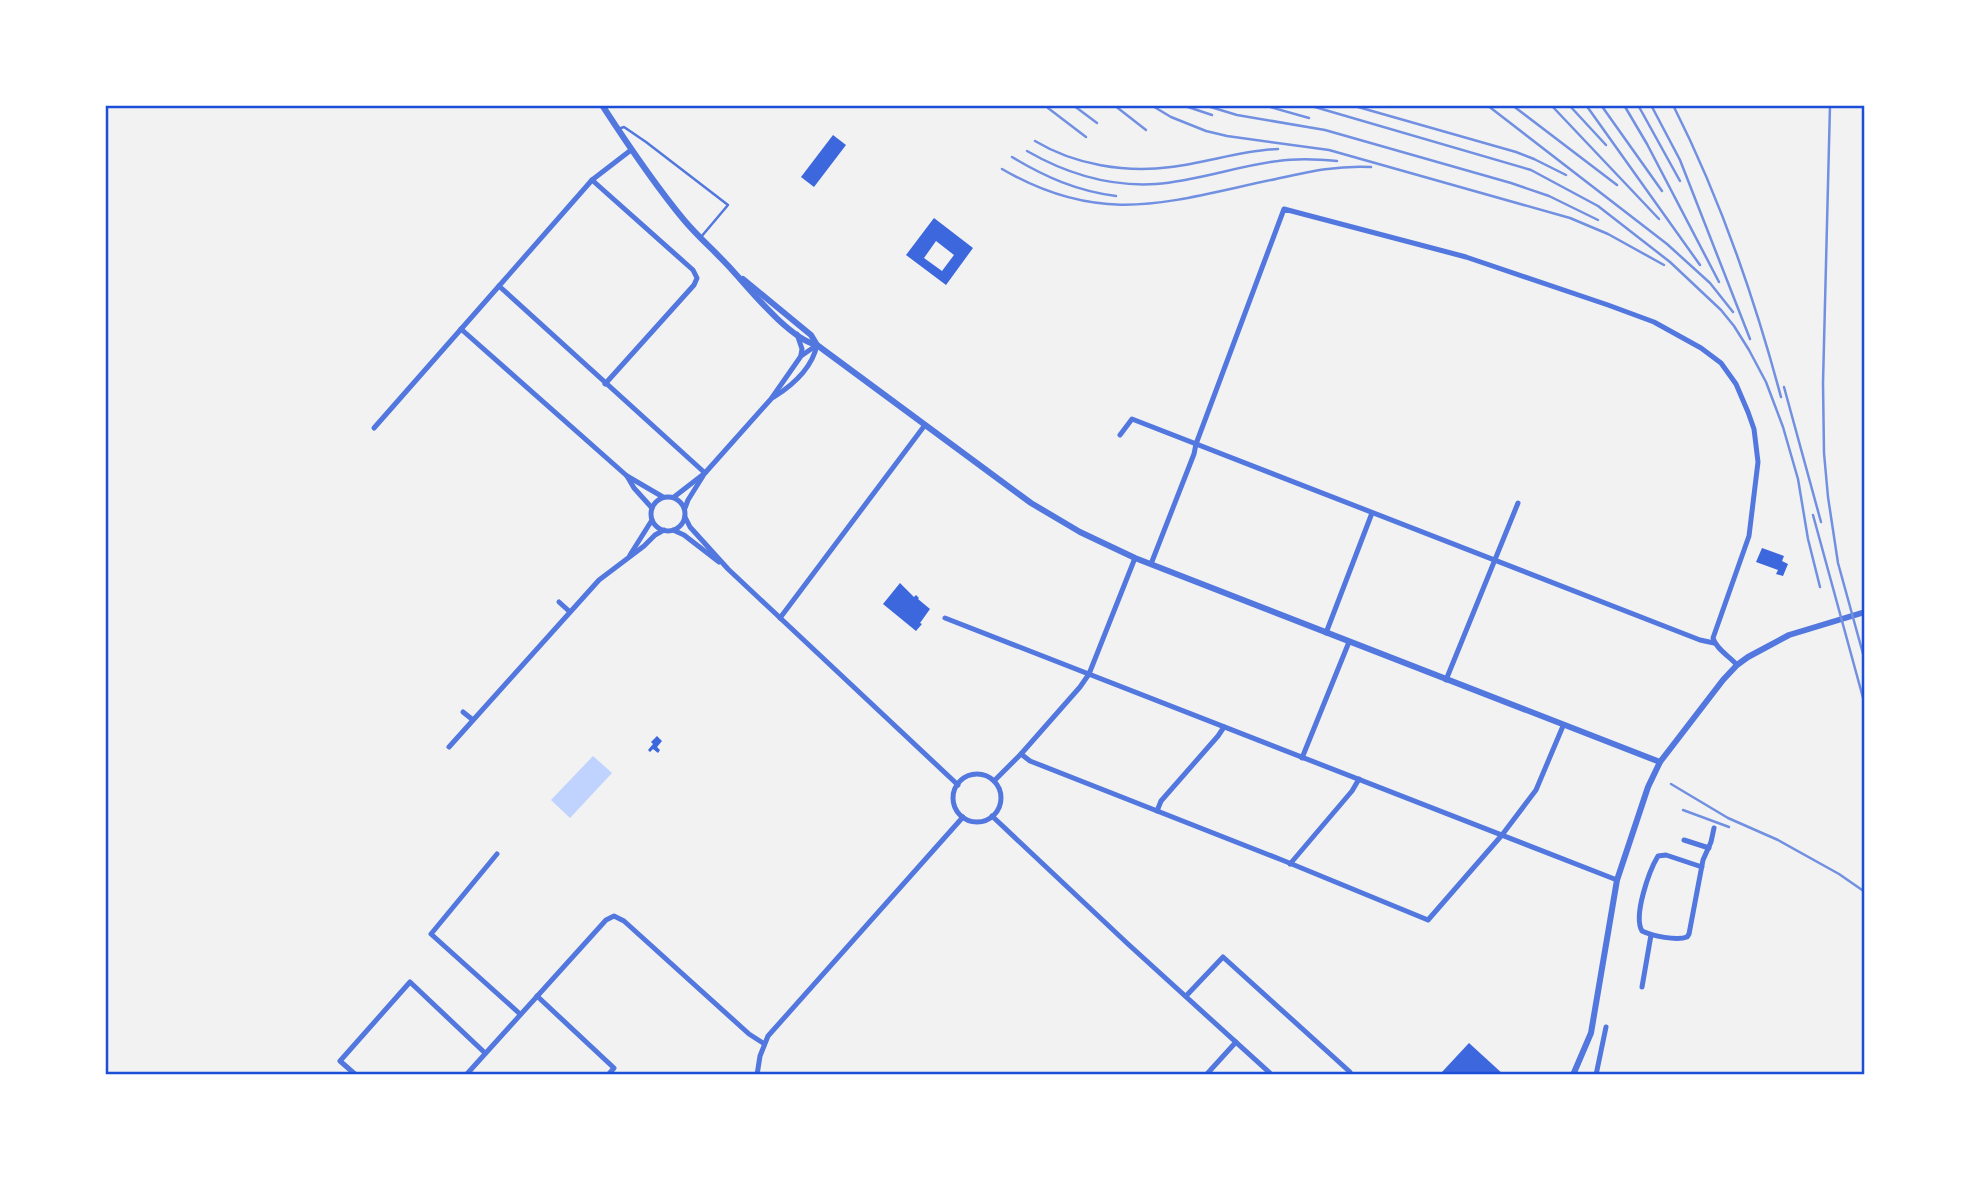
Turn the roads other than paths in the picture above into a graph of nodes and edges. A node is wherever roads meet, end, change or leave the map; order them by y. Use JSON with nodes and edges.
{"nodes":[{"id":1,"x":603,"y":105,"type":"edge"},
{"id":2,"x":618,"y":130,"type":"junction"},
{"id":3,"x":631,"y":150,"type":"junction"},
{"id":4,"x":592,"y":180,"type":"junction"},
{"id":5,"x":701,"y":237,"type":"junction"},
{"id":6,"x":733,"y":271,"type":"junction"},
{"id":7,"x":499,"y":286,"type":"junction"},
{"id":8,"x":461,"y":329,"type":"junction"},
{"id":9,"x":797,"y":334,"type":"junction"},
{"id":10,"x":817,"y":345,"type":"junction"},
{"id":11,"x":801,"y":356,"type":"junction"},
{"id":12,"x":832,"y":356,"type":"junction"},
{"id":13,"x":813,"y":359,"type":"junction"},
{"id":14,"x":605,"y":384,"type":"junction"},
{"id":15,"x":771,"y":399,"type":"junction"},
{"id":16,"x":925,"y":425,"type":"junction"},
{"id":17,"x":374,"y":428,"type":"dead end"},
{"id":18,"x":1120,"y":435,"type":"dead end"},
{"id":19,"x":1196,"y":444,"type":"junction"},
{"id":20,"x":705,"y":473,"type":"junction"},
{"id":21,"x":627,"y":476,"type":"junction"},
{"id":22,"x":663,"y":497,"type":"junction"},
{"id":23,"x":674,"y":497,"type":"junction"},
{"id":24,"x":1518,"y":503,"type":"dead end"},
{"id":25,"x":652,"y":508,"type":"junction"},
{"id":26,"x":685,"y":508,"type":"junction"},
{"id":27,"x":1372,"y":513,"type":"junction"},
{"id":28,"x":685,"y":517,"type":"junction"},
{"id":29,"x":652,"y":520,"type":"junction"},
{"id":30,"x":664,"y":530,"type":"junction"},
{"id":31,"x":673,"y":530,"type":"junction"},
{"id":32,"x":630,"y":555,"type":"junction"},
{"id":33,"x":1135,"y":558,"type":"junction"},
{"id":34,"x":1493,"y":561,"type":"junction"},
{"id":35,"x":1151,"y":564,"type":"junction"},
{"id":36,"x":728,"y":569,"type":"junction"},
{"id":37,"x":559,"y":602,"type":"dead end"},
{"id":38,"x":570,"y":612,"type":"junction"},
{"id":39,"x":1865,"y":612,"type":"edge"},
{"id":40,"x":780,"y":618,"type":"junction"},
{"id":41,"x":945,"y":618,"type":"dead end"},
{"id":42,"x":1326,"y":633,"type":"junction"},
{"id":43,"x":1349,"y":642,"type":"junction"},
{"id":44,"x":1714,"y":643,"type":"junction"},
{"id":45,"x":1737,"y":665,"type":"junction"},
{"id":46,"x":1089,"y":674,"type":"junction"},
{"id":47,"x":1446,"y":680,"type":"junction"},
{"id":48,"x":496,"y":683,"type":"dead end"},
{"id":49,"x":502,"y":688,"type":"junction"},
{"id":50,"x":463,"y":712,"type":"dead end"},
{"id":51,"x":473,"y":720,"type":"junction"},
{"id":52,"x":1563,"y":726,"type":"junction"},
{"id":53,"x":1224,"y":727,"type":"junction"},
{"id":54,"x":449,"y":747,"type":"dead end"},
{"id":55,"x":1020,"y":754,"type":"junction"},
{"id":56,"x":1302,"y":758,"type":"junction"},
{"id":57,"x":1660,"y":762,"type":"junction"},
{"id":58,"x":1359,"y":779,"type":"junction"},
{"id":59,"x":994,"y":781,"type":"junction"},
{"id":60,"x":957,"y":785,"type":"junction"},
{"id":61,"x":1157,"y":811,"type":"junction"},
{"id":62,"x":992,"y":816,"type":"junction"},
{"id":63,"x":963,"y":817,"type":"junction"},
{"id":64,"x":1714,"y":828,"type":"dead end"},
{"id":65,"x":1502,"y":835,"type":"junction"},
{"id":66,"x":1685,"y":840,"type":"dead end"},
{"id":67,"x":1709,"y":848,"type":"junction"},
{"id":68,"x":497,"y":854,"type":"dead end"},
{"id":69,"x":1290,"y":864,"type":"junction"},
{"id":70,"x":1702,"y":867,"type":"junction"},
{"id":71,"x":1617,"y":880,"type":"junction"},
{"id":72,"x":1651,"y":935,"type":"junction"},
{"id":73,"x":1642,"y":987,"type":"dead end"},
{"id":74,"x":537,"y":996,"type":"junction"},
{"id":75,"x":1186,"y":996,"type":"junction"},
{"id":76,"x":520,"y":1014,"type":"junction"},
{"id":77,"x":1606,"y":1027,"type":"dead end"},
{"id":78,"x":1236,"y":1042,"type":"junction"},
{"id":79,"x":763,"y":1043,"type":"junction"},
{"id":80,"x":485,"y":1053,"type":"junction"},
{"id":81,"x":1350,"y":1072,"type":"dead end"},
{"id":82,"x":356,"y":1075,"type":"edge"},
{"id":83,"x":466,"y":1075,"type":"edge"},
{"id":84,"x":608,"y":1075,"type":"edge"},
{"id":85,"x":757,"y":1075,"type":"edge"},
{"id":86,"x":1206,"y":1075,"type":"edge"},
{"id":87,"x":1272,"y":1075,"type":"edge"},
{"id":88,"x":1573,"y":1075,"type":"edge"},
{"id":89,"x":1596,"y":1075,"type":"edge"}],
"edges":[{"from":1,"to":2,"type":"street"},
{"from":2,"to":3,"type":"street"},
{"from":2,"to":5,"type":"lane"},
{"from":3,"to":4,"type":"street"},
{"from":3,"to":5,"type":"street"},
{"from":4,"to":7,"type":"street"},
{"from":4,"to":14,"type":"street"},
{"from":5,"to":6,"type":"street"},
{"from":6,"to":9,"type":"street"},
{"from":6,"to":10,"type":"street"},
{"from":7,"to":8,"type":"street"},
{"from":7,"to":14,"type":"street"},
{"from":8,"to":17,"type":"street"},
{"from":8,"to":21,"type":"street"},
{"from":9,"to":10,"type":"street"},
{"from":9,"to":11,"type":"street"},
{"from":10,"to":11,"type":"street"},
{"from":10,"to":12,"type":"street"},
{"from":10,"to":13,"type":"street"},
{"from":11,"to":15,"type":"street"},
{"from":12,"to":13,"type":"street"},
{"from":12,"to":16,"type":"street"},
{"from":13,"to":15,"type":"street"},
{"from":14,"to":20,"type":"street"},
{"from":15,"to":20,"type":"street"},
{"from":16,"to":33,"type":"street"},
{"from":16,"to":40,"type":"street"},
{"from":18,"to":19,"type":"street"},
{"from":19,"to":27,"type":"street"},
{"from":19,"to":35,"type":"street"},
{"from":19,"to":44,"type":"street"},
{"from":20,"to":23,"type":"street"},
{"from":20,"to":26,"type":"street"},
{"from":21,"to":22,"type":"street"},
{"from":21,"to":25,"type":"street"},
{"from":22,"to":23,"type":"street"},
{"from":22,"to":25,"type":"street"},
{"from":23,"to":26,"type":"street"},
{"from":24,"to":34,"type":"street"},
{"from":25,"to":29,"type":"street"},
{"from":26,"to":28,"type":"street"},
{"from":27,"to":34,"type":"street"},
{"from":27,"to":42,"type":"street"},
{"from":28,"to":31,"type":"street"},
{"from":28,"to":36,"type":"street"},
{"from":29,"to":30,"type":"street"},
{"from":29,"to":32,"type":"street"},
{"from":30,"to":31,"type":"street"},
{"from":30,"to":32,"type":"street"},
{"from":31,"to":36,"type":"street"},
{"from":32,"to":38,"type":"street"},
{"from":33,"to":35,"type":"street"},
{"from":33,"to":46,"type":"street"},
{"from":34,"to":44,"type":"street"},
{"from":34,"to":47,"type":"street"},
{"from":35,"to":42,"type":"street"},
{"from":36,"to":40,"type":"street"},
{"from":37,"to":38,"type":"street"},
{"from":38,"to":49,"type":"street"},
{"from":39,"to":45,"type":"street"},
{"from":40,"to":60,"type":"street"},
{"from":41,"to":46,"type":"street"},
{"from":42,"to":43,"type":"street"},
{"from":43,"to":47,"type":"street"},
{"from":43,"to":56,"type":"street"},
{"from":44,"to":45,"type":"street"},
{"from":45,"to":57,"type":"street"},
{"from":46,"to":53,"type":"street"},
{"from":46,"to":55,"type":"street"},
{"from":47,"to":52,"type":"street"},
{"from":48,"to":49,"type":"street"},
{"from":49,"to":51,"type":"street"},
{"from":50,"to":51,"type":"street"},
{"from":51,"to":54,"type":"street"},
{"from":52,"to":57,"type":"street"},
{"from":52,"to":65,"type":"street"},
{"from":53,"to":56,"type":"street"},
{"from":53,"to":61,"type":"street"},
{"from":55,"to":59,"type":"street"},
{"from":55,"to":61,"type":"street"},
{"from":56,"to":58,"type":"street"},
{"from":57,"to":71,"type":"street"},
{"from":58,"to":65,"type":"street"},
{"from":58,"to":69,"type":"street"},
{"from":59,"to":60,"type":"street"},
{"from":59,"to":62,"type":"street"},
{"from":60,"to":63,"type":"street"},
{"from":61,"to":69,"type":"street"},
{"from":62,"to":63,"type":"street"},
{"from":62,"to":75,"type":"street"},
{"from":63,"to":79,"type":"street"},
{"from":64,"to":67,"type":"street"},
{"from":65,"to":69,"type":"street"},
{"from":65,"to":71,"type":"street"},
{"from":66,"to":67,"type":"street"},
{"from":67,"to":70,"type":"street"},
{"from":68,"to":76,"type":"street"},
{"from":70,"to":72,"type":"street"},
{"from":70,"to":72,"type":"street"},
{"from":71,"to":88,"type":"street"},
{"from":72,"to":73,"type":"street"},
{"from":74,"to":76,"type":"street"},
{"from":74,"to":79,"type":"street"},
{"from":74,"to":84,"type":"street"},
{"from":75,"to":78,"type":"street"},
{"from":75,"to":81,"type":"street"},
{"from":76,"to":80,"type":"street"},
{"from":77,"to":89,"type":"street"},
{"from":78,"to":86,"type":"street"},
{"from":78,"to":87,"type":"street"},
{"from":79,"to":85,"type":"street"},
{"from":80,"to":82,"type":"street"},
{"from":80,"to":83,"type":"street"}]}
